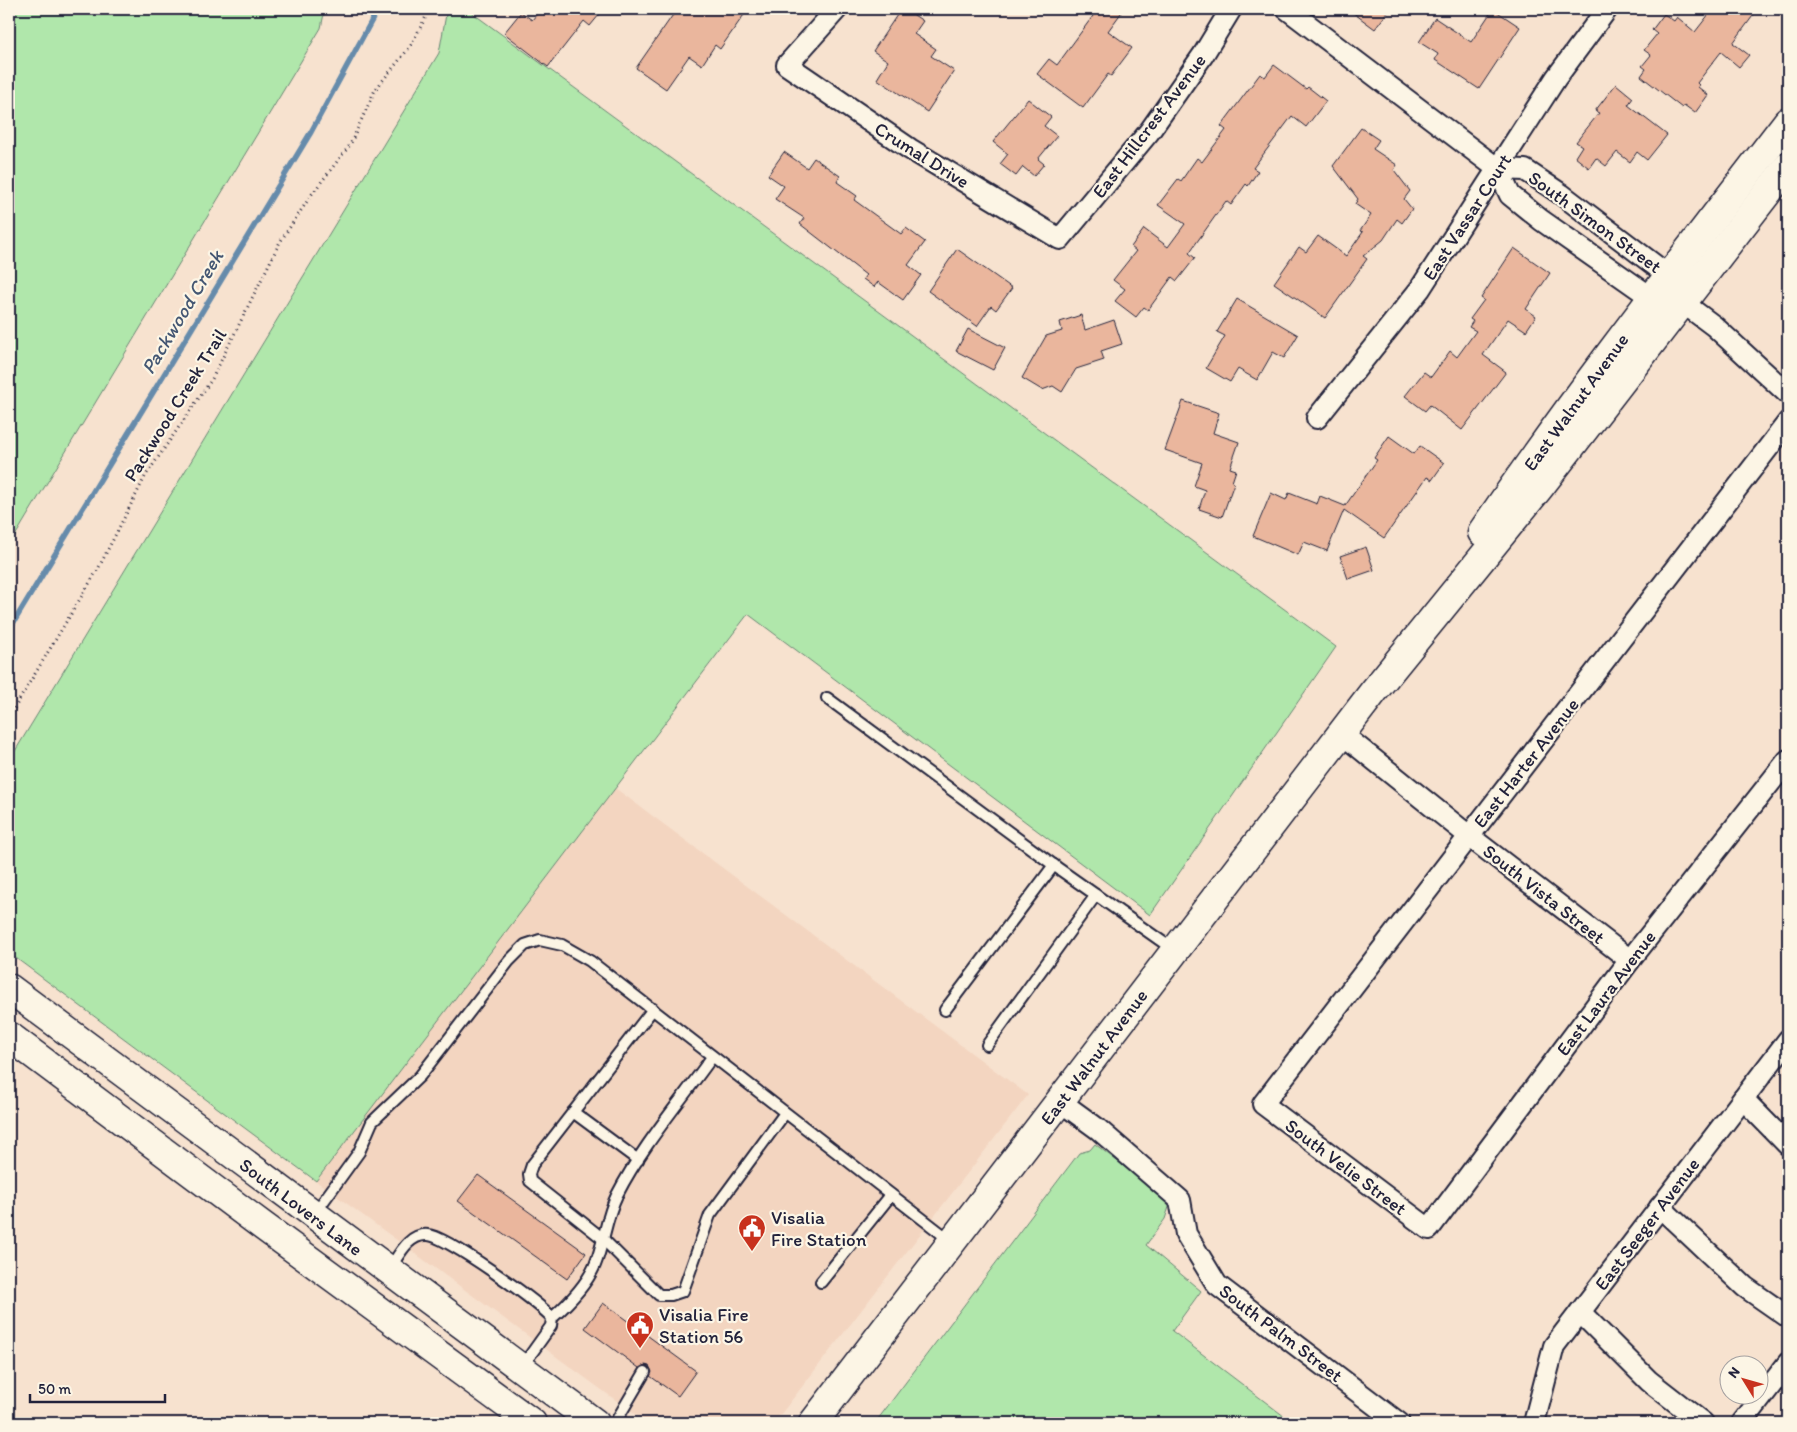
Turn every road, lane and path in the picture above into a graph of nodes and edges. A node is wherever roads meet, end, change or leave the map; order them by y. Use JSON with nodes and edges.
{"nodes":[{"id":1,"x":430,"y":9,"type":"edge"},
{"id":2,"x":837,"y":9,"type":"edge"},
{"id":3,"x":1231,"y":9,"type":"edge"},
{"id":4,"x":1287,"y":9,"type":"edge"},
{"id":5,"x":1607,"y":9,"type":"edge"},
{"id":6,"x":1788,"y":121,"type":"edge"},
{"id":7,"x":1788,"y":166,"type":"edge"},
{"id":8,"x":1498,"y":169,"type":"junction"},
{"id":9,"x":1060,"y":240,"type":"joint"},
{"id":10,"x":1669,"y":276,"type":"junction"},
{"id":11,"x":1652,"y":298,"type":"junction"},
{"id":12,"x":1682,"y":302,"type":"junction"},
{"id":13,"x":1788,"y":394,"type":"edge"},
{"id":14,"x":1317,"y":418,"type":"dead end"},
{"id":15,"x":1788,"y":422,"type":"edge"},
{"id":16,"x":1374,"y":691,"type":"junction"},
{"id":17,"x":827,"y":698,"type":"dead end"},
{"id":18,"x":9,"y":717,"type":"edge"},
{"id":19,"x":1342,"y":734,"type":"junction"},
{"id":20,"x":1788,"y":760,"type":"edge"},
{"id":21,"x":1469,"y":836,"type":"junction"},
{"id":22,"x":1054,"y":865,"type":"junction"},
{"id":23,"x":1096,"y":895,"type":"junction"},
{"id":24,"x":1175,"y":951,"type":"junction"},
{"id":25,"x":1630,"y":960,"type":"junction"},
{"id":26,"x":9,"y":988,"type":"edge"},
{"id":27,"x":653,"y":1009,"type":"junction"},
{"id":28,"x":945,"y":1010,"type":"dead end"},
{"id":29,"x":9,"y":1036,"type":"edge"},
{"id":30,"x":1788,"y":1040,"type":"edge"},
{"id":31,"x":987,"y":1045,"type":"dead end"},
{"id":32,"x":712,"y":1057,"type":"junction"},
{"id":33,"x":1743,"y":1099,"type":"junction"},
{"id":34,"x":1061,"y":1102,"type":"junction"},
{"id":35,"x":1263,"y":1104,"type":"joint"},
{"id":36,"x":573,"y":1112,"type":"junction"},
{"id":37,"x":785,"y":1113,"type":"junction"},
{"id":38,"x":1788,"y":1145,"type":"edge"},
{"id":39,"x":638,"y":1160,"type":"junction"},
{"id":40,"x":891,"y":1195,"type":"junction"},
{"id":41,"x":1660,"y":1207,"type":"junction"},
{"id":42,"x":313,"y":1216,"type":"junction"},
{"id":43,"x":1429,"y":1229,"type":"joint"},
{"id":44,"x":602,"y":1238,"type":"junction"},
{"id":45,"x":952,"y":1241,"type":"junction"},
{"id":46,"x":388,"y":1271,"type":"junction"},
{"id":47,"x":821,"y":1282,"type":"dead end"},
{"id":48,"x":1580,"y":1312,"type":"junction"},
{"id":49,"x":1788,"y":1317,"type":"edge"},
{"id":50,"x":552,"y":1318,"type":"junction"},
{"id":51,"x":1788,"y":1363,"type":"edge"},
{"id":52,"x":520,"y":1369,"type":"junction"},
{"id":53,"x":645,"y":1372,"type":"dead end"},
{"id":54,"x":532,"y":1423,"type":"edge"},
{"id":55,"x":595,"y":1423,"type":"edge"},
{"id":56,"x":615,"y":1423,"type":"edge"},
{"id":57,"x":813,"y":1423,"type":"edge"},
{"id":58,"x":1399,"y":1423,"type":"edge"},
{"id":59,"x":1534,"y":1423,"type":"edge"},
{"id":60,"x":1703,"y":1423,"type":"edge"},
{"id":61,"x":1742,"y":1423,"type":"edge"}],
"edges":[{"from":1,"to":18,"type":"path","name":"Packwood Creek Trail"},
{"from":2,"to":9,"type":"street","name":"Crumal Drive"},
{"from":3,"to":9,"type":"street","name":"East Hillcrest Avenue"},
{"from":4,"to":8,"type":"street","name":"South Simon Street"},
{"from":5,"to":8,"type":"street","name":"East Vassar Court"},
{"from":6,"to":10,"type":"main road","name":"East Walnut Avenue"},
{"from":7,"to":12,"type":"main road","name":"East Walnut Avenue"},
{"from":8,"to":10,"type":"street","name":"South Simon Street"},
{"from":8,"to":11,"type":"street","name":"South Simon Street"},
{"from":8,"to":14,"type":"street","name":"East Vassar Court"},
{"from":10,"to":11,"type":"main road","name":"East Walnut Avenue"},
{"from":10,"to":12,"type":"street","name":"South Simon Street"},
{"from":11,"to":12,"type":"street","name":"South Simon Street"},
{"from":11,"to":16,"type":"main road","name":"East Walnut Avenue"},
{"from":12,"to":13,"type":"street"},
{"from":12,"to":16,"type":"main road","name":"East Walnut Avenue"},
{"from":15,"to":21,"type":"street","name":"East Harter Avenue"},
{"from":16,"to":19,"type":"main road","name":"East Walnut Avenue"},
{"from":17,"to":22,"type":"lane"},
{"from":19,"to":21,"type":"street","name":"South Vista Street"},
{"from":19,"to":24,"type":"main road","name":"East Walnut Avenue"},
{"from":20,"to":25,"type":"street","name":"East Laura Avenue"},
{"from":21,"to":25,"type":"street","name":"South Vista Street"},
{"from":21,"to":35,"type":"street","name":"East Harter Avenue"},
{"from":22,"to":23,"type":"lane"},
{"from":22,"to":28,"type":"lane"},
{"from":23,"to":24,"type":"lane"},
{"from":23,"to":31,"type":"lane"},
{"from":24,"to":34,"type":"main road","name":"East Walnut Avenue"},
{"from":25,"to":43,"type":"street","name":"East Laura Avenue"},
{"from":26,"to":42,"type":"main road","name":"South Lovers Lane"},
{"from":27,"to":32,"type":"lane"},
{"from":27,"to":36,"type":"lane"},
{"from":27,"to":42,"type":"lane"},
{"from":29,"to":54,"type":"main road","name":"South Lovers Lane"},
{"from":30,"to":33,"type":"street","name":"East Seeger Avenue"},
{"from":32,"to":37,"type":"lane"},
{"from":32,"to":39,"type":"lane"},
{"from":33,"to":38,"type":"street"},
{"from":33,"to":41,"type":"street","name":"East Seeger Avenue"},
{"from":34,"to":45,"type":"main road","name":"East Walnut Avenue"},
{"from":34,"to":58,"type":"street","name":"South Palm Street"},
{"from":35,"to":43,"type":"street","name":"South Velie Street"},
{"from":36,"to":39,"type":"lane"},
{"from":36,"to":44,"type":"lane"},
{"from":37,"to":40,"type":"lane"},
{"from":37,"to":44,"type":"lane"},
{"from":39,"to":44,"type":"lane"},
{"from":40,"to":45,"type":"lane"},
{"from":40,"to":47,"type":"lane"},
{"from":41,"to":48,"type":"street","name":"East Seeger Avenue"},
{"from":41,"to":49,"type":"street"},
{"from":42,"to":46,"type":"main road","name":"South Lovers Lane"},
{"from":44,"to":50,"type":"lane"},
{"from":45,"to":57,"type":"main road","name":"East Walnut Avenue"},
{"from":46,"to":50,"type":"lane"},
{"from":46,"to":52,"type":"main road","name":"South Lovers Lane"},
{"from":48,"to":59,"type":"street","name":"East Seeger Avenue"},
{"from":48,"to":60,"type":"street"},
{"from":50,"to":52,"type":"lane"},
{"from":51,"to":61,"type":"street"},
{"from":52,"to":55,"type":"main road","name":"South Lovers Lane"},
{"from":53,"to":56,"type":"lane"}]}
